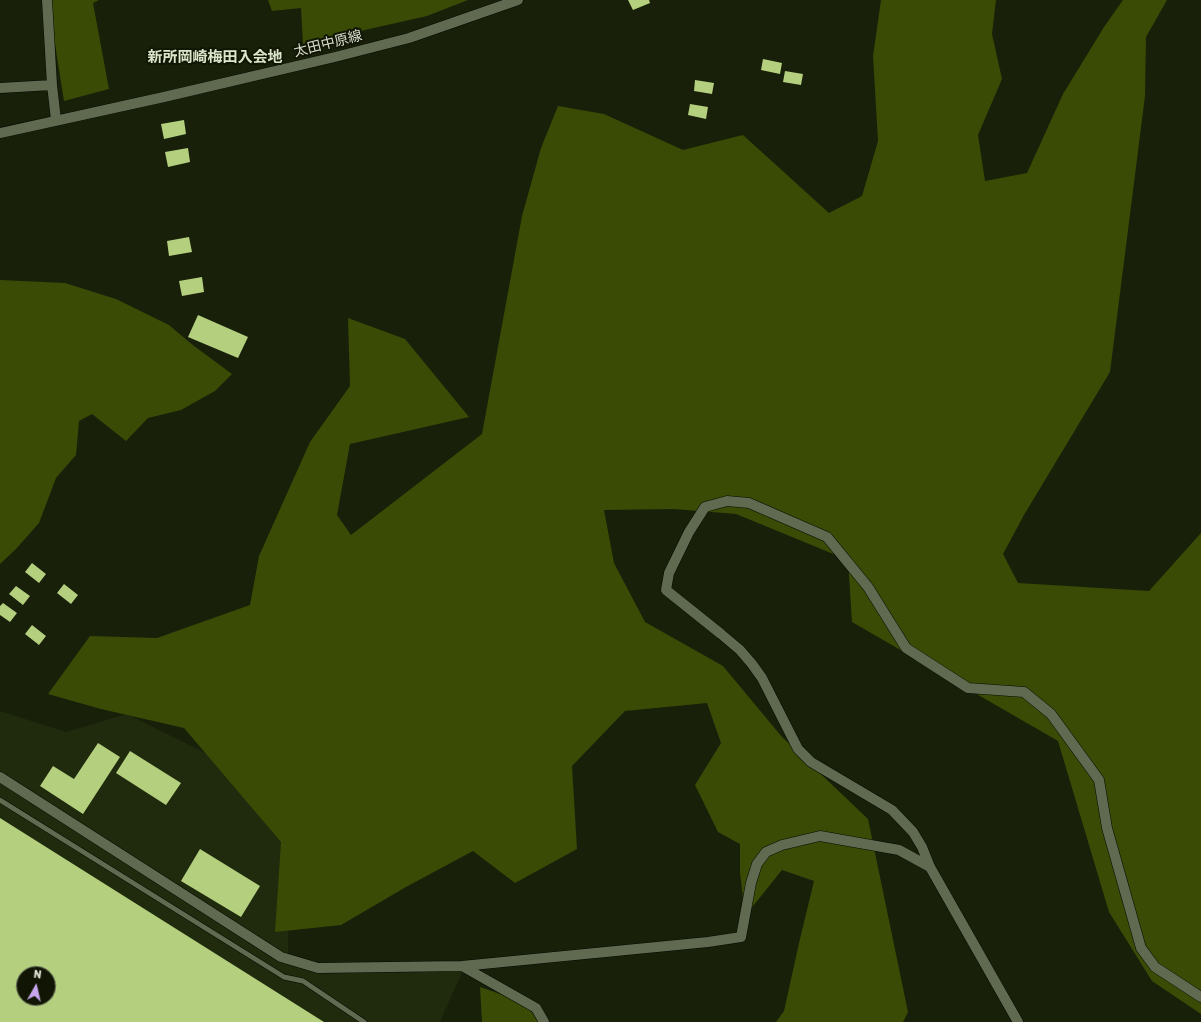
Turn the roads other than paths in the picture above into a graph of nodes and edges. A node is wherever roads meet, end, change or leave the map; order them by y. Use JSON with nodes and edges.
{"nodes":[{"id":1,"x":47,"y":0,"type":"edge"},
{"id":2,"x":518,"y":0,"type":"edge"},
{"id":3,"x":52,"y":85,"type":"junction"},
{"id":4,"x":0,"y":88,"type":"edge"},
{"id":5,"x":56,"y":120,"type":"junction"},
{"id":6,"x":0,"y":133,"type":"edge"},
{"id":7,"x":0,"y":777,"type":"edge"},
{"id":8,"x":0,"y":800,"type":"edge"},
{"id":9,"x":930,"y":867,"type":"junction"},
{"id":10,"x":462,"y":966,"type":"junction"},
{"id":11,"x":1201,"y":997,"type":"edge"},
{"id":12,"x":364,"y":1022,"type":"edge"},
{"id":13,"x":544,"y":1022,"type":"edge"},
{"id":14,"x":1018,"y":1022,"type":"edge"}],
"edges":[{"from":1,"to":3,"type":"street"},
{"from":2,"to":5,"type":"street","name":"太田中原線"},
{"from":3,"to":4,"type":"street"},
{"from":3,"to":5,"type":"street"},
{"from":5,"to":6,"type":"street","name":"太田中原線"},
{"from":7,"to":10,"type":"street"},
{"from":8,"to":12,"type":"lane"},
{"from":9,"to":10,"type":"street"},
{"from":9,"to":11,"type":"street"},
{"from":9,"to":14,"type":"street"},
{"from":10,"to":13,"type":"street"}]}
